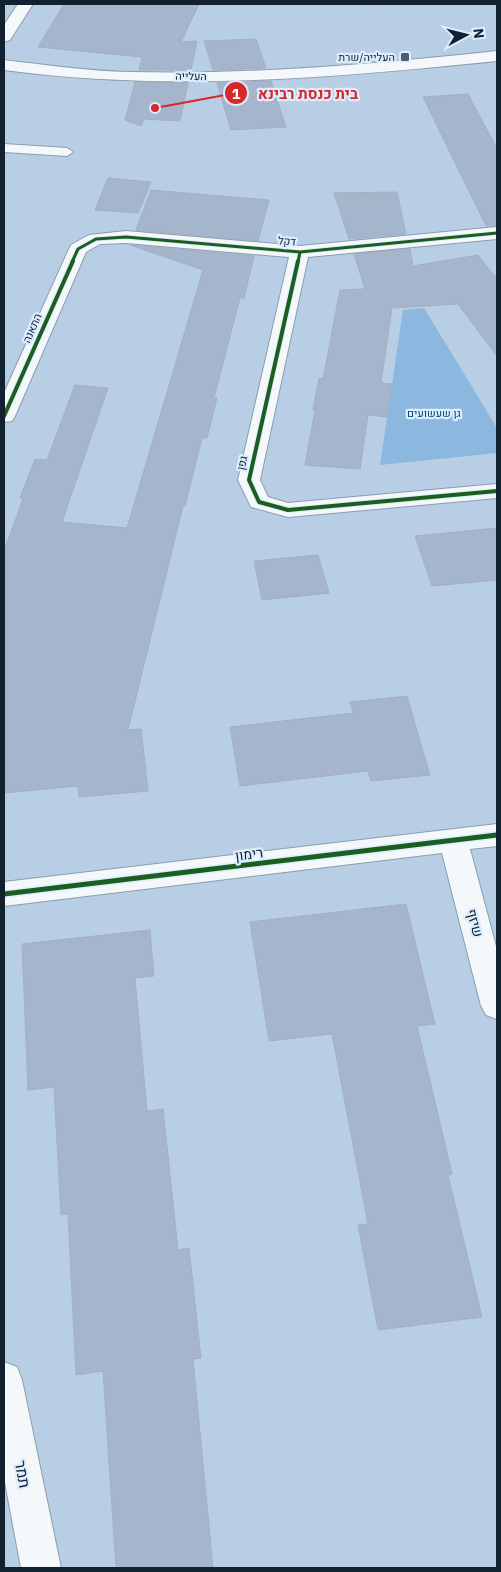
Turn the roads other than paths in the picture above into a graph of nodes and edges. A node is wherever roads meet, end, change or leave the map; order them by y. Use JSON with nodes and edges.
{"nodes":[{"id":1,"x":25,"y":4,"type":"edge"},
{"id":2,"x":4,"y":38,"type":"edge"},
{"id":3,"x":497,"y":56,"type":"edge"},
{"id":4,"x":4,"y":65,"type":"edge"},
{"id":5,"x":4,"y":148,"type":"edge"},
{"id":6,"x":67,"y":152,"type":"dead end"},
{"id":7,"x":497,"y":233,"type":"edge"},
{"id":8,"x":78,"y":249,"type":"joint"},
{"id":9,"x":300,"y":252,"type":"junction"},
{"id":10,"x":4,"y":416,"type":"edge"},
{"id":11,"x":497,"y":490,"type":"edge"},
{"id":12,"x":497,"y":835,"type":"edge"},
{"id":13,"x":453,"y":840,"type":"junction"},
{"id":14,"x":4,"y":894,"type":"edge"},
{"id":15,"x":497,"y":1006,"type":"edge"},
{"id":16,"x":4,"y":1380,"type":"edge"},
{"id":17,"x":41,"y":1568,"type":"edge"}],
"edges":[{"from":1,"to":2,"type":"street"},
{"from":3,"to":4,"type":"street","name":"העלייה"},
{"from":5,"to":6,"type":"lane"},
{"from":7,"to":9,"type":"street","name":"דקל"},
{"from":8,"to":9,"type":"street","name":"דקל"},
{"from":8,"to":10,"type":"street","name":"התאנה"},
{"from":9,"to":11,"type":"street","name":"גפן"},
{"from":12,"to":13,"type":"street","name":"רימון"},
{"from":13,"to":14,"type":"street","name":"רימון"},
{"from":13,"to":15,"type":"street","name":"שיזף"},
{"from":16,"to":17,"type":"street","name":"תמר"}]}
